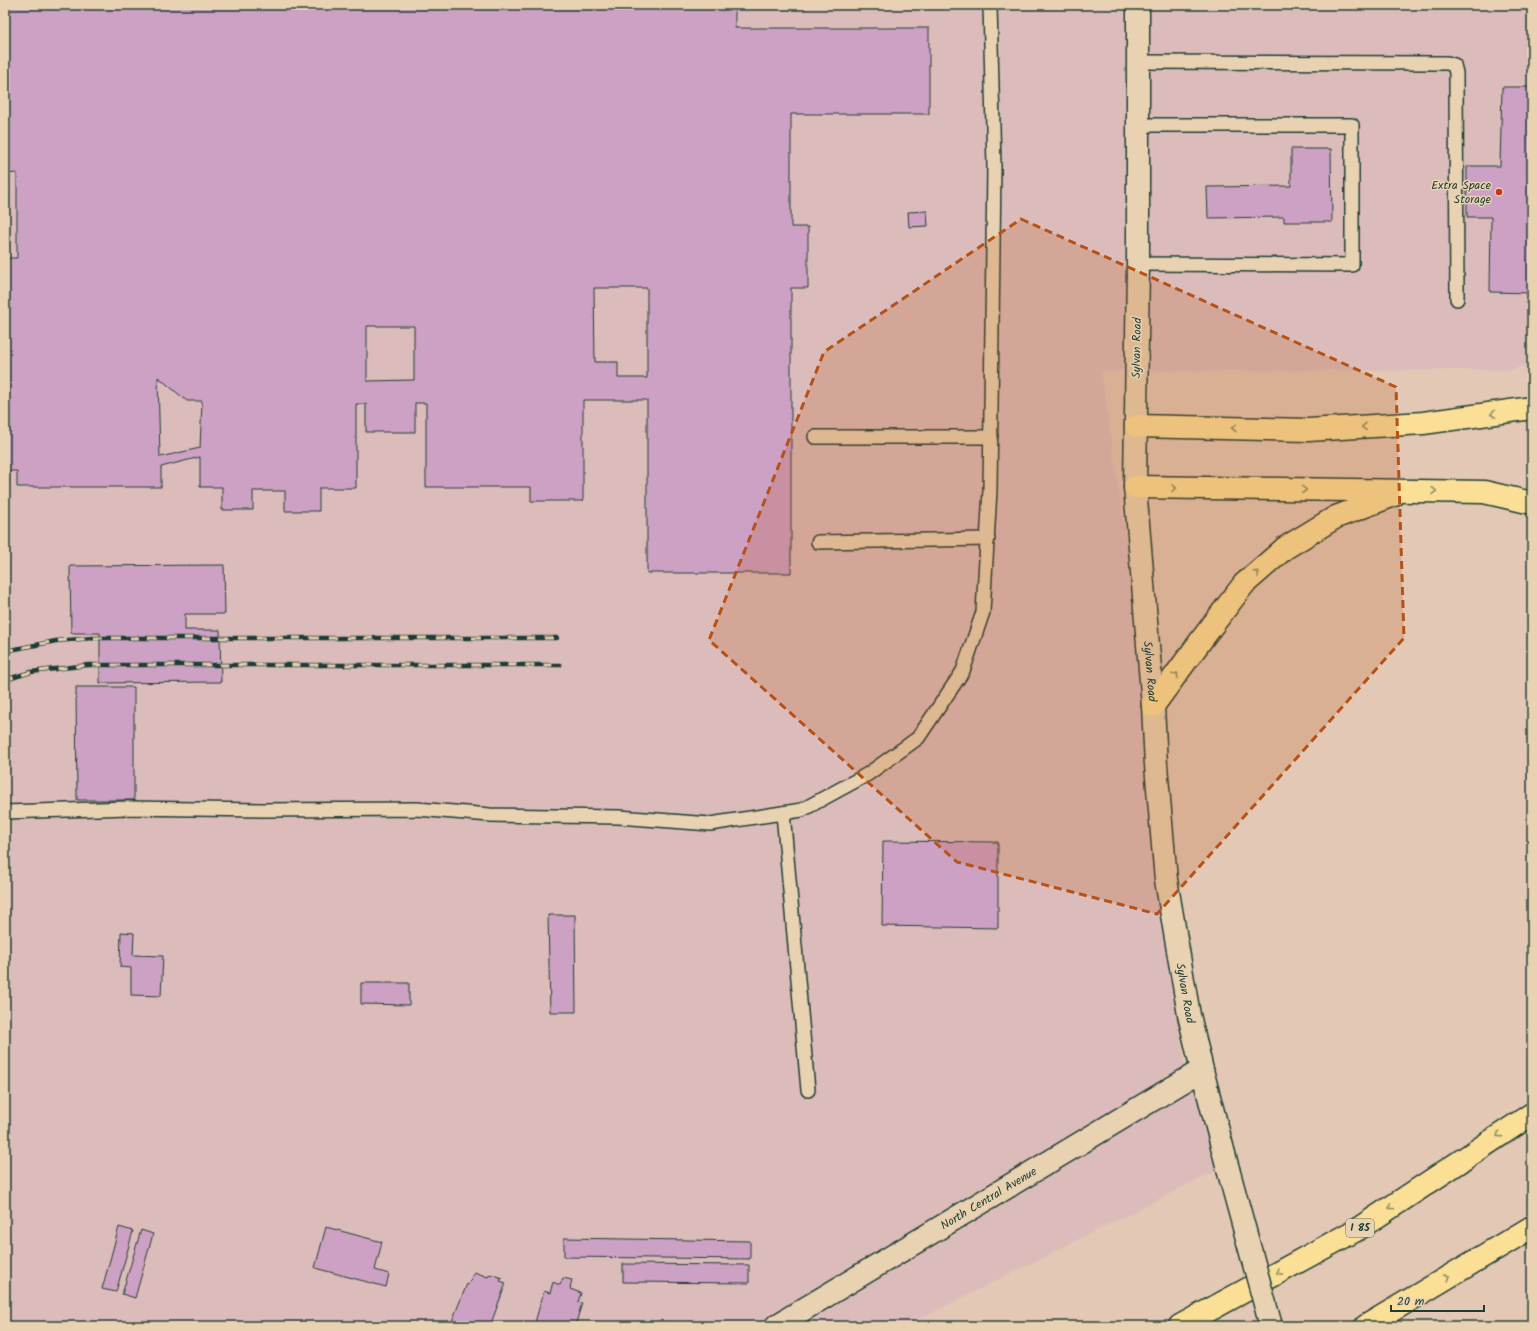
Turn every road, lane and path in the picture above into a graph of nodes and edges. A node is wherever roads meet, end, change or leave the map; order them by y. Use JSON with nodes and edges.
{"nodes":[{"id":1,"x":990,"y":5,"type":"edge"},
{"id":2,"x":1138,"y":5,"type":"edge"},
{"id":3,"x":1138,"y":62,"type":"junction"},
{"id":4,"x":1138,"y":125,"type":"junction"},
{"id":5,"x":1138,"y":264,"type":"junction"},
{"id":6,"x":1458,"y":299,"type":"dead end"},
{"id":7,"x":1532,"y":408,"type":"edge"},
{"id":8,"x":1136,"y":426,"type":"junction"},
{"id":9,"x":815,"y":437,"type":"dead end"},
{"id":10,"x":991,"y":437,"type":"junction"},
{"id":11,"x":1135,"y":487,"type":"junction"},
{"id":12,"x":1406,"y":491,"type":"junction"},
{"id":13,"x":1532,"y":503,"type":"edge"},
{"id":14,"x":988,"y":540,"type":"junction"},
{"id":15,"x":818,"y":542,"type":"dead end"},
{"id":16,"x":1153,"y":706,"type":"junction"},
{"id":17,"x":5,"y":812,"type":"edge"},
{"id":18,"x":783,"y":813,"type":"junction"},
{"id":19,"x":1202,"y":1070,"type":"junction"},
{"id":20,"x":808,"y":1090,"type":"dead end"},
{"id":21,"x":1532,"y":1114,"type":"edge"},
{"id":22,"x":1532,"y":1226,"type":"edge"},
{"id":23,"x":776,"y":1326,"type":"edge"},
{"id":24,"x":1180,"y":1326,"type":"edge"},
{"id":25,"x":1271,"y":1326,"type":"edge"},
{"id":26,"x":1366,"y":1326,"type":"edge"}],
"edges":[{"from":1,"to":10,"type":"lane"},
{"from":2,"to":3,"type":"main road","name":"Sylvan Road"},
{"from":3,"to":4,"type":"main road","name":"Sylvan Road"},
{"from":3,"to":6,"type":"lane"},
{"from":4,"to":5,"type":"main road","name":"Sylvan Road"},
{"from":4,"to":5,"type":"lane"},
{"from":5,"to":8,"type":"main road","name":"Sylvan Road"},
{"from":7,"to":8,"type":"highway","one_way":true},
{"from":8,"to":11,"type":"main road","name":"Sylvan Road"},
{"from":9,"to":10,"type":"lane"},
{"from":10,"to":14,"type":"lane"},
{"from":11,"to":12,"type":"highway","one_way":true},
{"from":11,"to":16,"type":"main road","name":"Sylvan Road"},
{"from":12,"to":13,"type":"highway","one_way":true},
{"from":16,"to":12,"type":"highway","one_way":true},
{"from":14,"to":15,"type":"lane"},
{"from":14,"to":18,"type":"lane"},
{"from":16,"to":19,"type":"main road","name":"Sylvan Road"},
{"from":17,"to":18,"type":"lane"},
{"from":18,"to":20,"type":"lane"},
{"from":19,"to":23,"type":"main road","name":"North Central Avenue"},
{"from":19,"to":25,"type":"main road","name":"Sylvan Road","bridge":true},
{"from":21,"to":24,"type":"highway","number":"I 85","one_way":true},
{"from":26,"to":22,"type":"highway","one_way":true}]}
